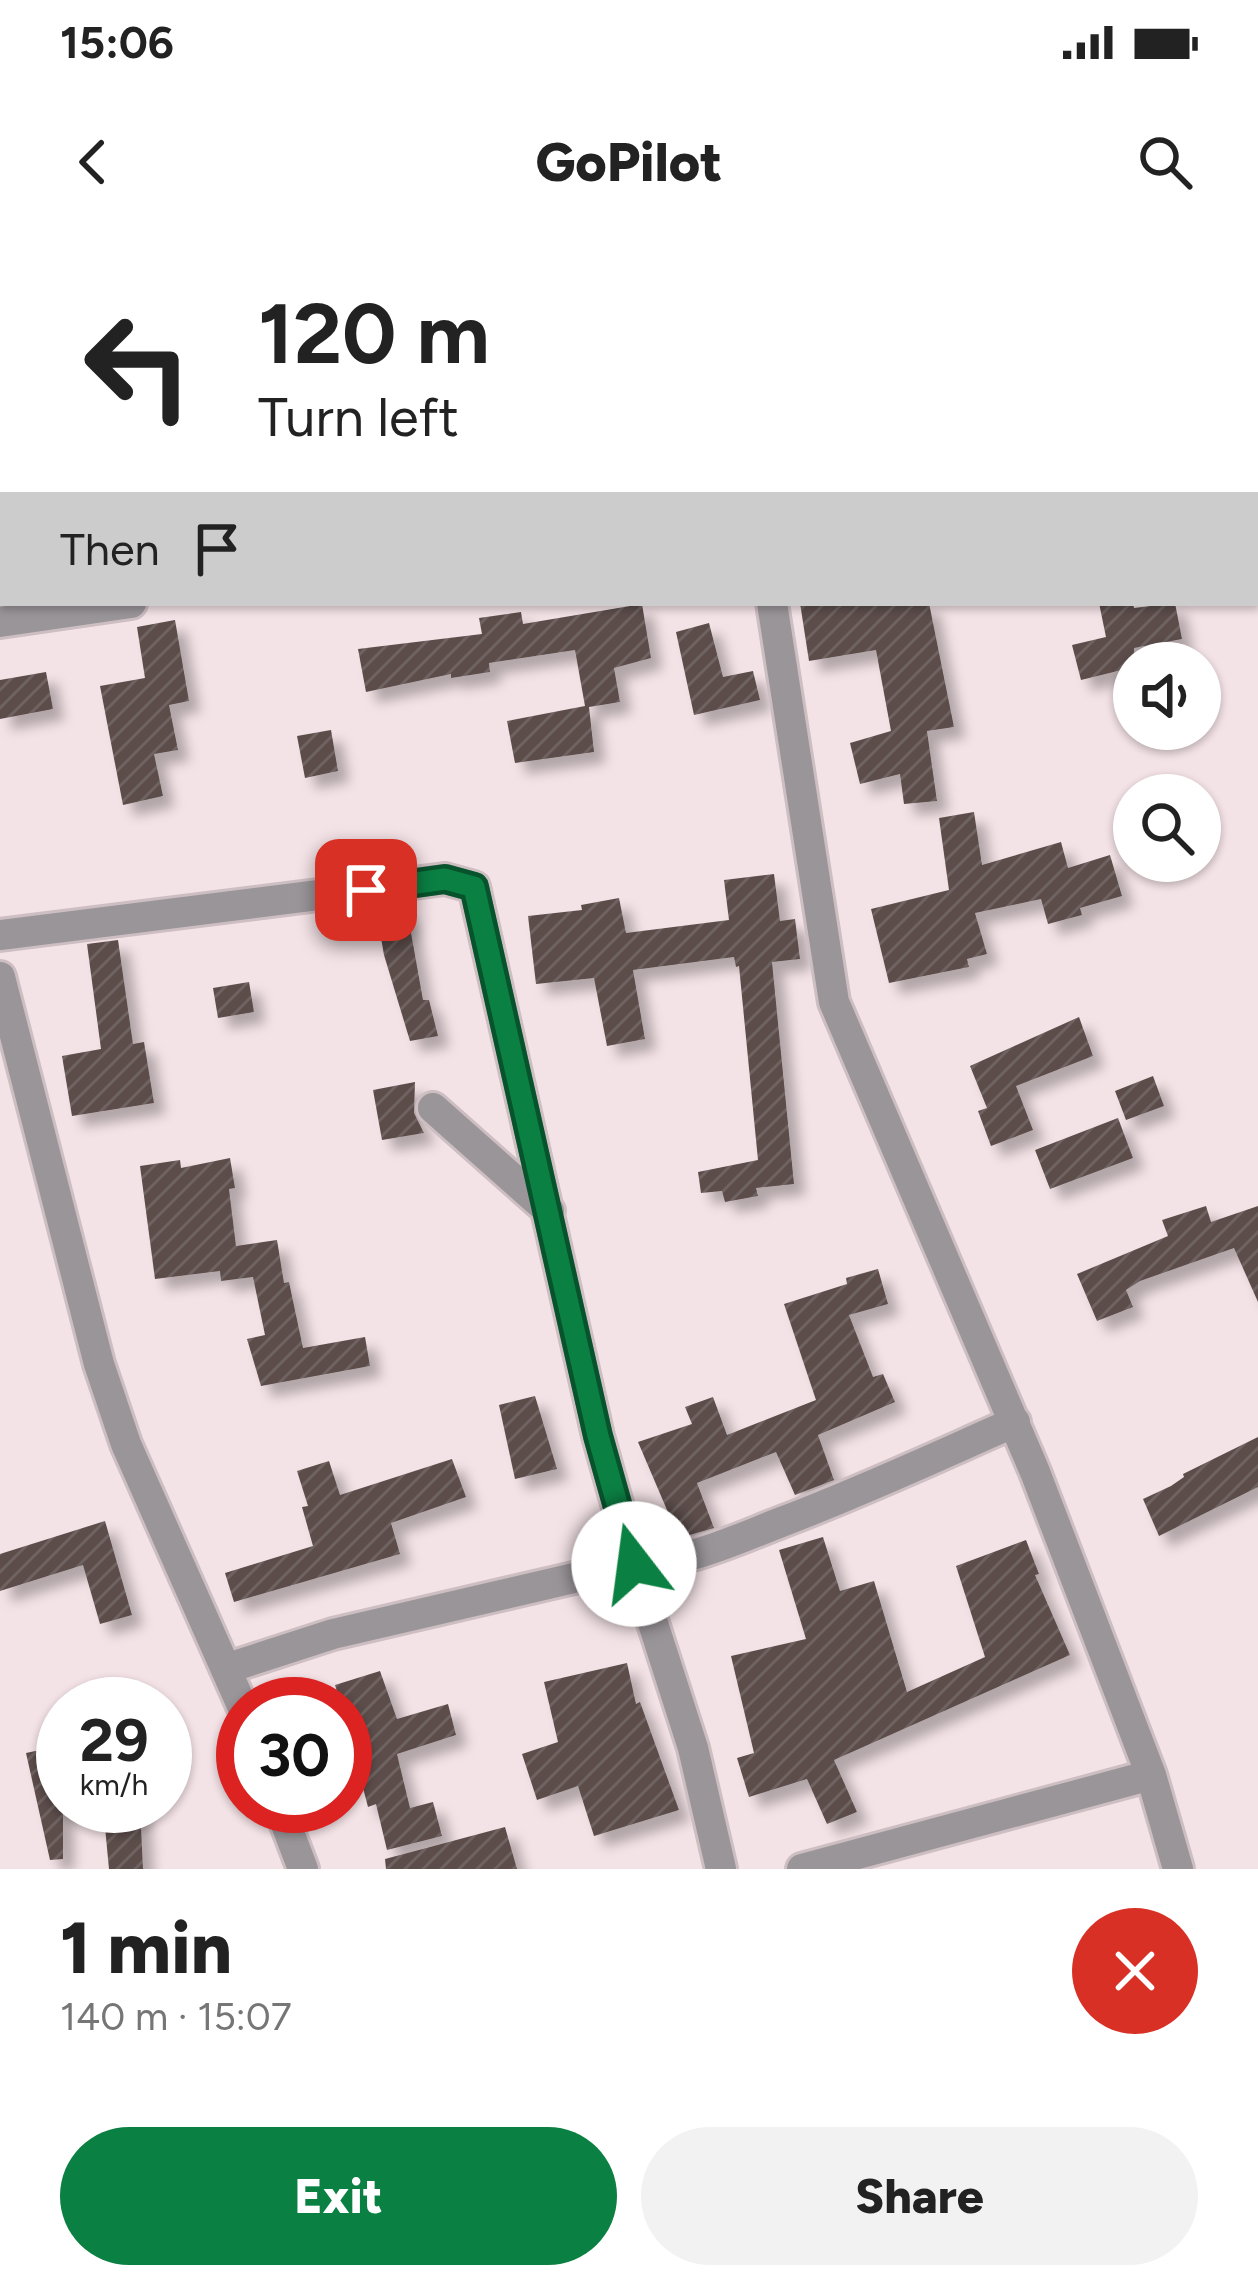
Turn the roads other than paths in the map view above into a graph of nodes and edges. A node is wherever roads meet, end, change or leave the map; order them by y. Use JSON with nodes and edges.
{"nodes":[{"id":1,"x":110,"y":606,"type":"edge"},
{"id":2,"x":772,"y":606,"type":"edge"},
{"id":3,"x":0,"y":622,"type":"edge"},
{"id":4,"x":0,"y":935,"type":"edge"},
{"id":5,"x":0,"y":977,"type":"edge"},
{"id":6,"x":433,"y":1108,"type":"dead end"},
{"id":7,"x":549,"y":1211,"type":"junction"},
{"id":8,"x":1015,"y":1422,"type":"junction"},
{"id":9,"x":634,"y":1564,"type":"junction"},
{"id":10,"x":228,"y":1668,"type":"junction"},
{"id":11,"x":231,"y":1677,"type":"edge"},
{"id":12,"x":1150,"y":1775,"type":"junction"},
{"id":13,"x":289,"y":1833,"type":"edge"},
{"id":14,"x":303,"y":1869,"type":"edge"},
{"id":15,"x":721,"y":1869,"type":"edge"},
{"id":16,"x":802,"y":1869,"type":"edge"},
{"id":17,"x":1178,"y":1869,"type":"edge"}],
"edges":[{"from":1,"to":3,"type":"street"},
{"from":2,"to":8,"type":"street"},
{"from":4,"to":7,"type":"street"},
{"from":5,"to":10,"type":"street"},
{"from":6,"to":7,"type":"street"},
{"from":7,"to":9,"type":"street"},
{"from":8,"to":9,"type":"street"},
{"from":8,"to":12,"type":"street"},
{"from":9,"to":10,"type":"street"},
{"from":9,"to":15,"type":"street"},
{"from":10,"to":11,"type":"street"},
{"from":12,"to":16,"type":"street"},
{"from":12,"to":17,"type":"street"},
{"from":13,"to":14,"type":"street"}]}
